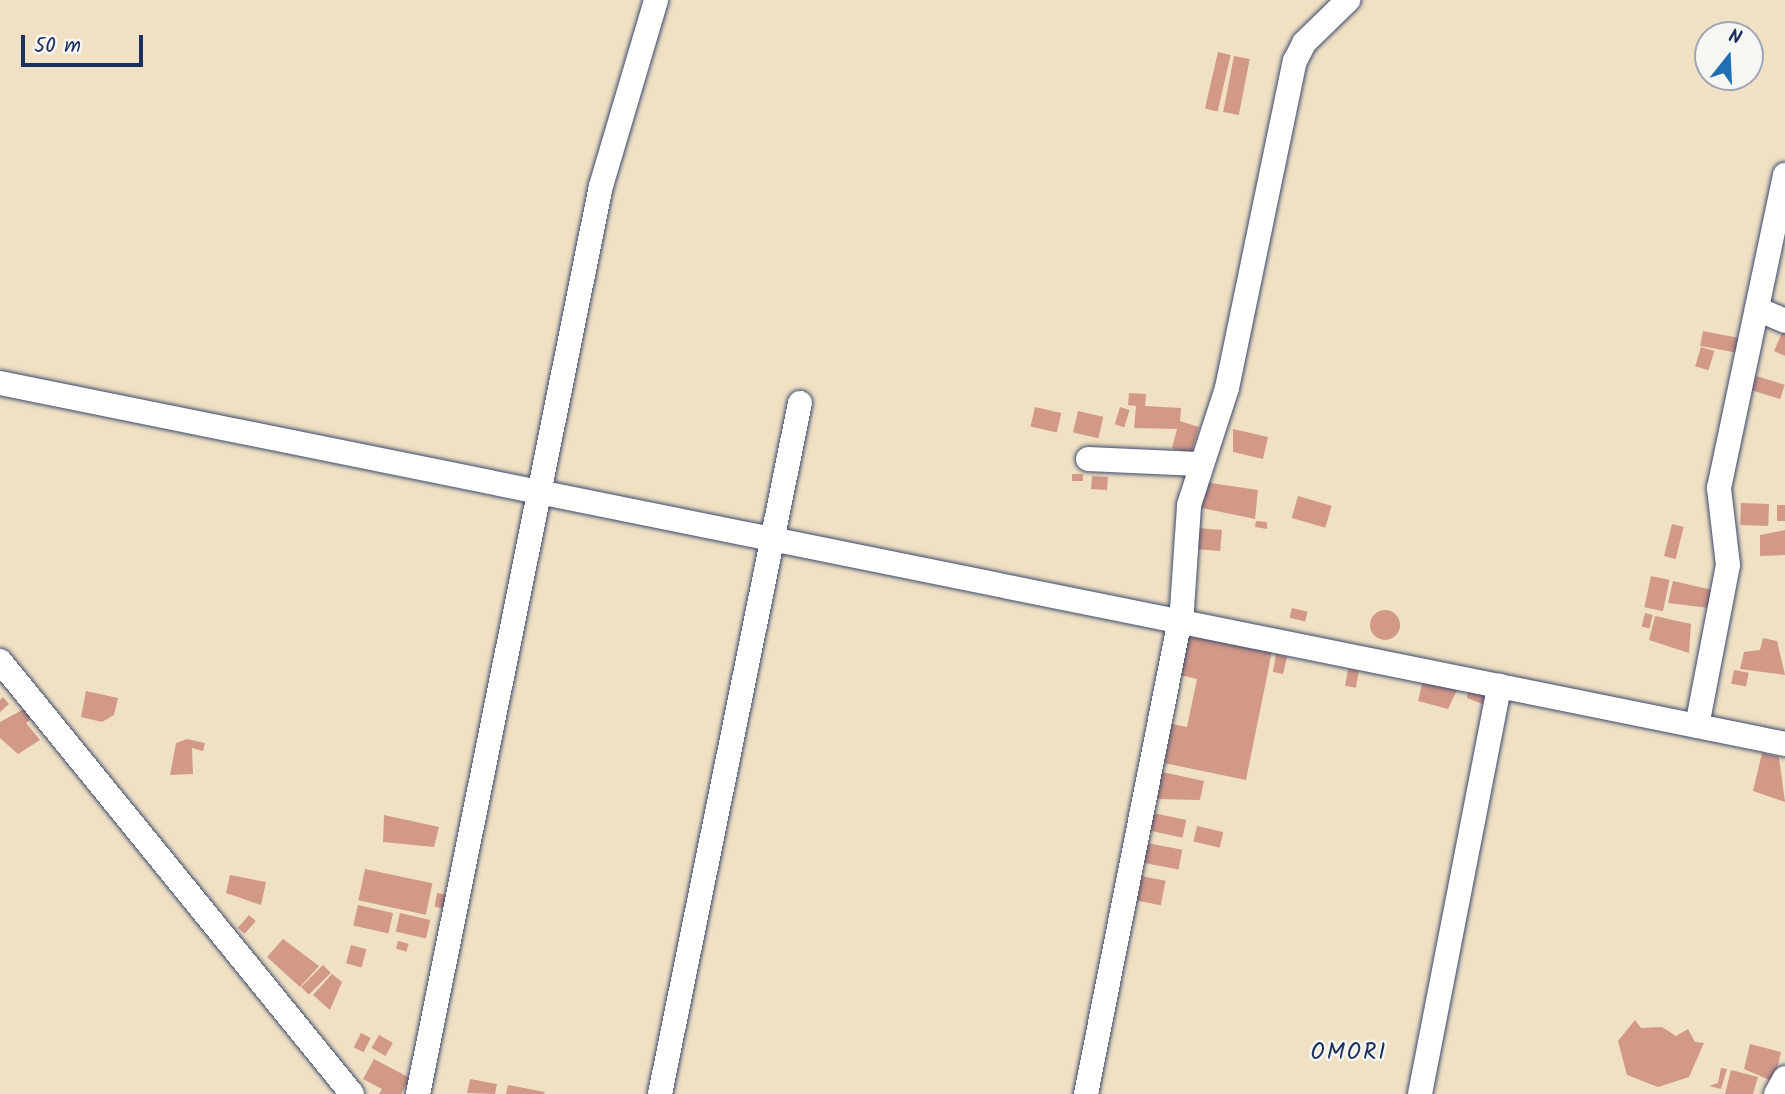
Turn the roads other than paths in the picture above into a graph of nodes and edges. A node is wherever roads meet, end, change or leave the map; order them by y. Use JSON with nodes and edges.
{"nodes":[{"id":1,"x":656,"y":0,"type":"edge"},
{"id":2,"x":1348,"y":0,"type":"edge"},
{"id":3,"x":1785,"y":176,"type":"edge"},
{"id":4,"x":1757,"y":309,"type":"junction"},
{"id":5,"x":1785,"y":321,"type":"edge"},
{"id":6,"x":0,"y":383,"type":"edge"},
{"id":7,"x":800,"y":403,"type":"dead end"},
{"id":8,"x":1088,"y":459,"type":"dead end"},
{"id":9,"x":1198,"y":464,"type":"junction"},
{"id":10,"x":538,"y":488,"type":"junction"},
{"id":11,"x":773,"y":538,"type":"junction"},
{"id":12,"x":1179,"y":622,"type":"junction"},
{"id":13,"x":0,"y":661,"type":"edge"},
{"id":14,"x":1499,"y":686,"type":"junction"},
{"id":15,"x":1697,"y":726,"type":"junction"},
{"id":16,"x":1785,"y":744,"type":"edge"},
{"id":17,"x":1785,"y":1077,"type":"edge"},
{"id":18,"x":352,"y":1094,"type":"edge"},
{"id":19,"x":418,"y":1094,"type":"edge"},
{"id":20,"x":660,"y":1094,"type":"edge"},
{"id":21,"x":1086,"y":1094,"type":"edge"},
{"id":22,"x":1420,"y":1094,"type":"edge"},
{"id":23,"x":1776,"y":1094,"type":"edge"}],
"edges":[{"from":1,"to":10,"type":"street"},
{"from":2,"to":9,"type":"street"},
{"from":3,"to":4,"type":"street"},
{"from":4,"to":5,"type":"street"},
{"from":4,"to":15,"type":"street"},
{"from":6,"to":10,"type":"street"},
{"from":7,"to":11,"type":"street"},
{"from":8,"to":9,"type":"street"},
{"from":9,"to":12,"type":"street"},
{"from":10,"to":11,"type":"street"},
{"from":10,"to":19,"type":"street"},
{"from":11,"to":12,"type":"street"},
{"from":11,"to":20,"type":"street"},
{"from":12,"to":14,"type":"street"},
{"from":12,"to":21,"type":"street"},
{"from":13,"to":18,"type":"street"},
{"from":14,"to":15,"type":"street"},
{"from":14,"to":22,"type":"street"},
{"from":15,"to":16,"type":"street"},
{"from":17,"to":23,"type":"street"}]}
